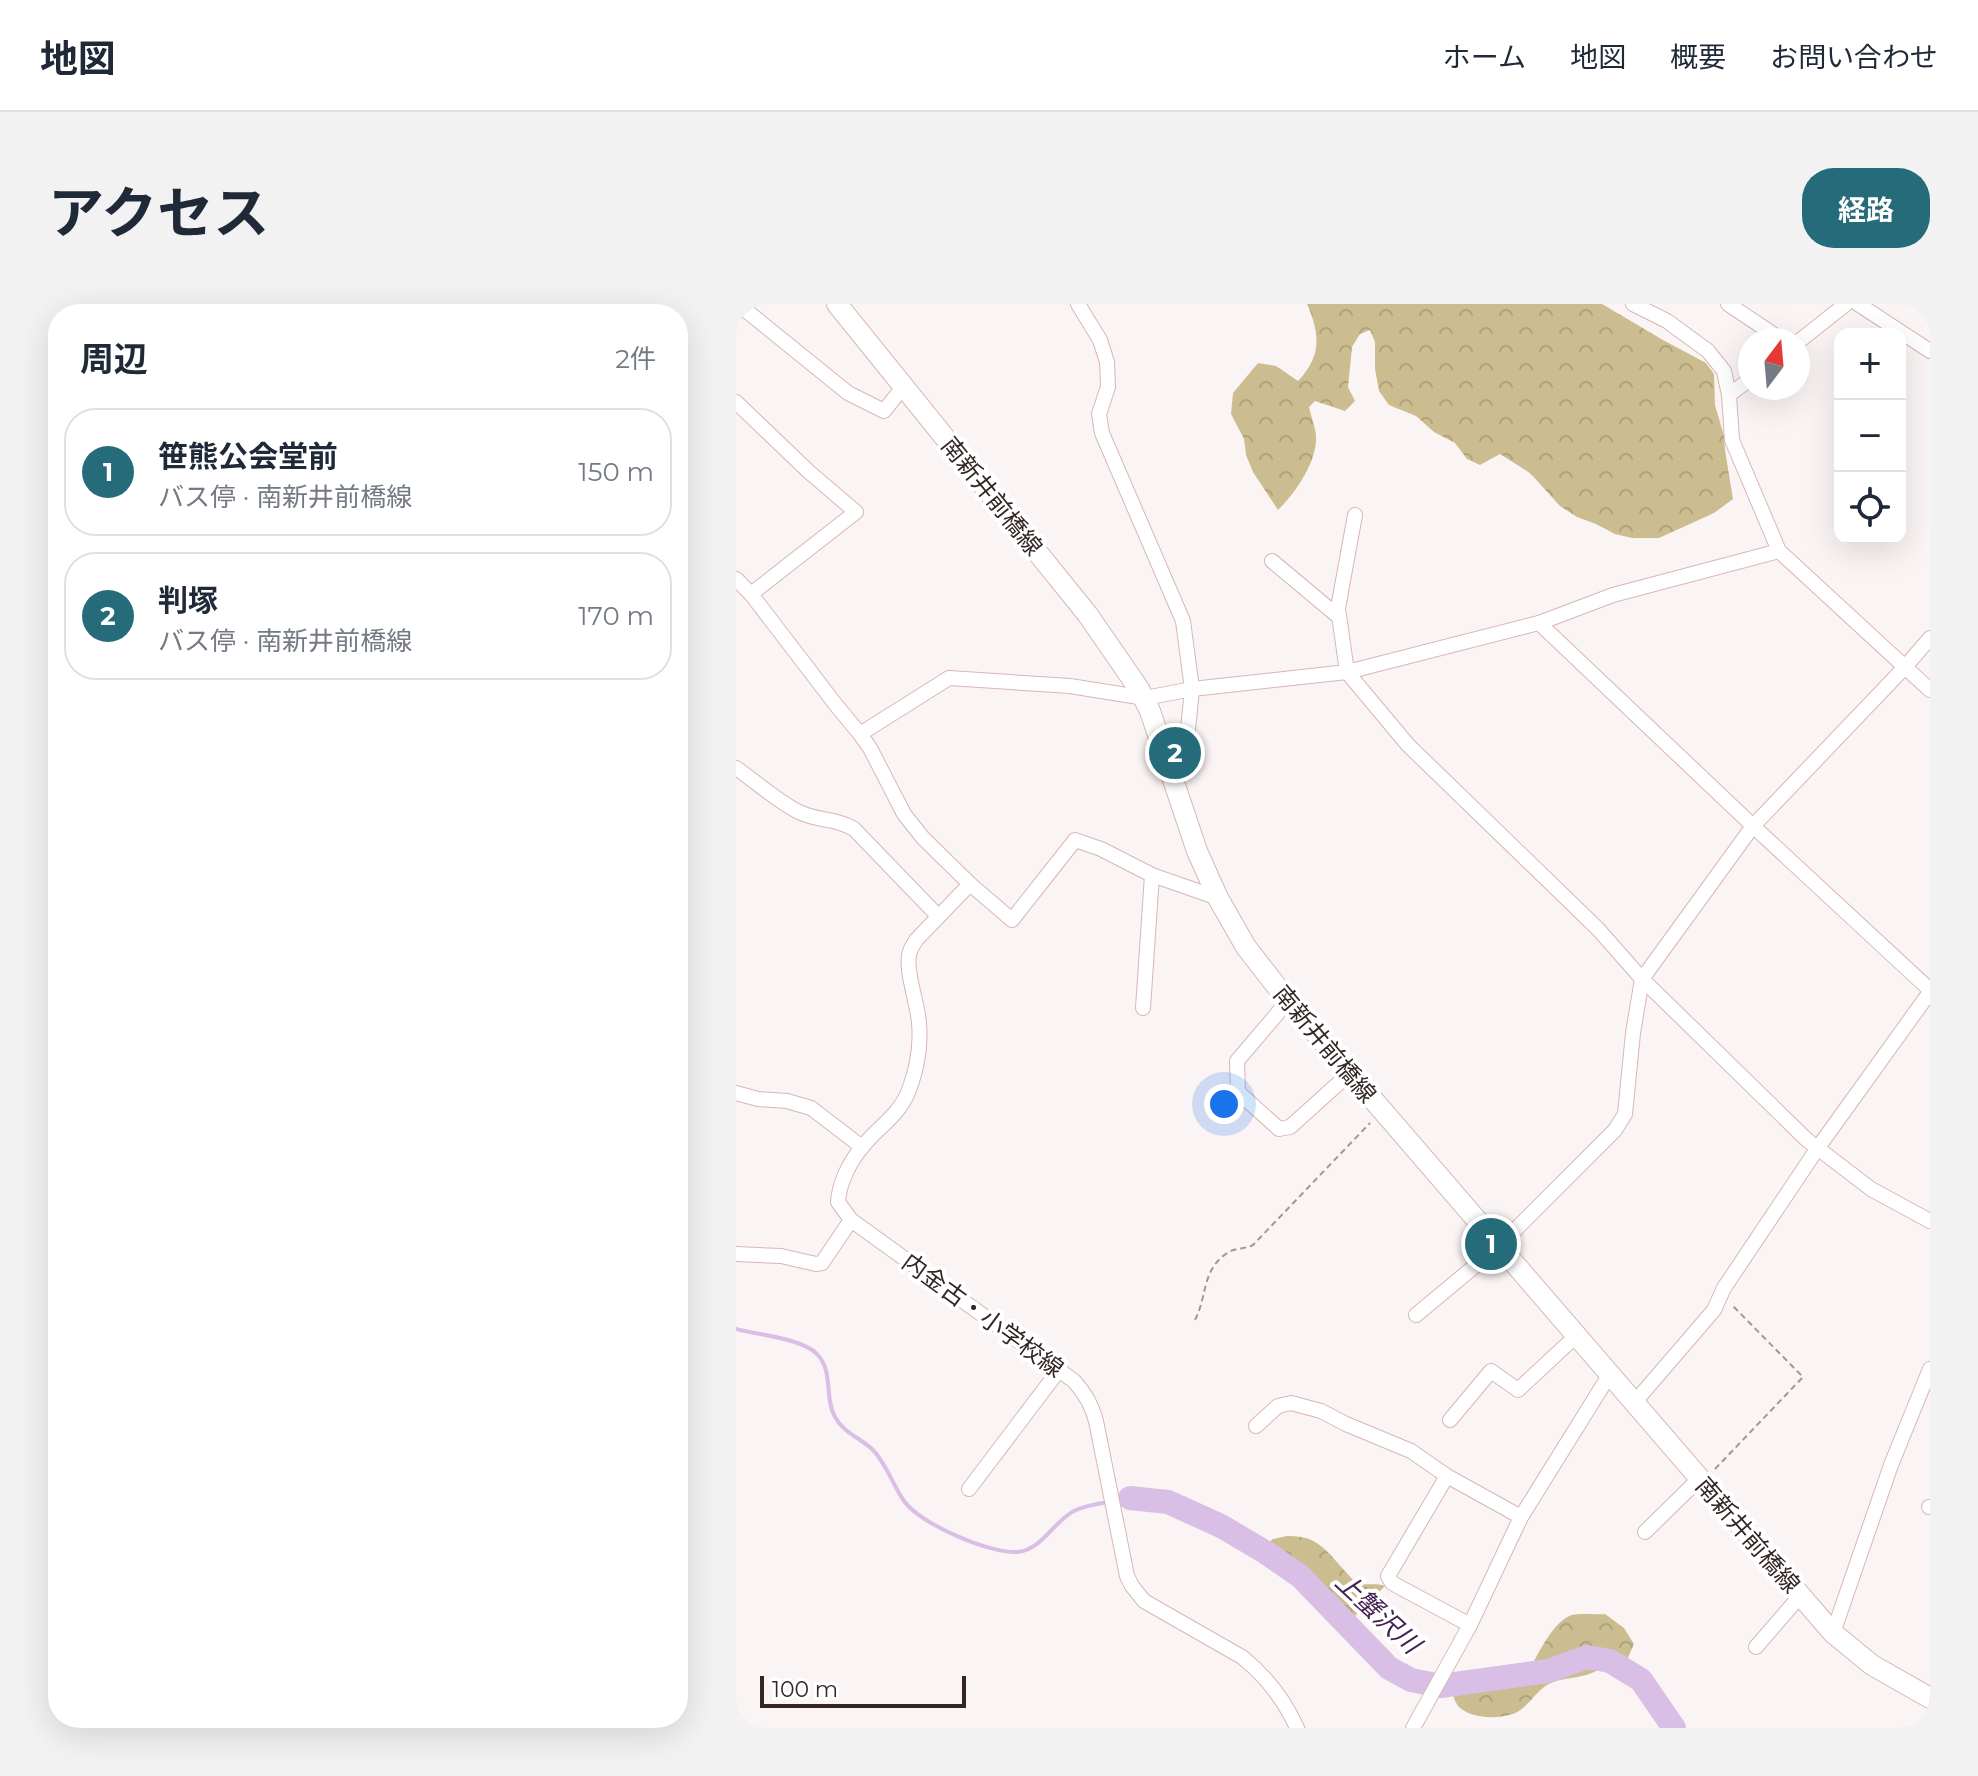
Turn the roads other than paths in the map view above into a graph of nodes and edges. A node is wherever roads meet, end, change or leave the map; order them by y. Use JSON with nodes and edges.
{"nodes":[{"id":1,"x":738,"y":304,"type":"edge"},
{"id":2,"x":837,"y":304,"type":"edge"},
{"id":3,"x":1078,"y":304,"type":"edge"},
{"id":4,"x":1633,"y":304,"type":"edge"},
{"id":5,"x":1728,"y":304,"type":"edge"},
{"id":6,"x":1846,"y":304,"type":"edge"},
{"id":7,"x":1858,"y":304,"type":"edge"},
{"id":8,"x":1764,"y":328,"type":"edge"},
{"id":9,"x":1810,"y":332,"type":"edge"},
{"id":10,"x":1930,"y":351,"type":"edge"},
{"id":11,"x":903,"y":387,"type":"junction"},
{"id":12,"x":1738,"y":388,"type":"edge"},
{"id":13,"x":1729,"y":395,"type":"junction"},
{"id":14,"x":736,"y":402,"type":"edge"},
{"id":15,"x":1355,"y":515,"type":"dead end"},
{"id":16,"x":1779,"y":551,"type":"junction"},
{"id":17,"x":1272,"y":561,"type":"dead end"},
{"id":18,"x":736,"y":579,"type":"edge"},
{"id":19,"x":751,"y":594,"type":"junction"},
{"id":20,"x":1339,"y":617,"type":"junction"},
{"id":21,"x":1539,"y":623,"type":"junction"},
{"id":22,"x":1930,"y":638,"type":"edge"},
{"id":23,"x":1905,"y":667,"type":"junction"},
{"id":24,"x":1347,"y":672,"type":"junction"},
{"id":25,"x":1192,"y":689,"type":"junction"},
{"id":26,"x":1930,"y":690,"type":"edge"},
{"id":27,"x":1145,"y":698,"type":"junction"},
{"id":28,"x":860,"y":734,"type":"junction"},
{"id":29,"x":736,"y":768,"type":"edge"},
{"id":30,"x":1175,"y":784,"type":"junction"},
{"id":31,"x":1753,"y":826,"type":"junction"},
{"id":32,"x":1152,"y":875,"type":"junction"},
{"id":33,"x":970,"y":884,"type":"junction"},
{"id":34,"x":1218,"y":898,"type":"junction"},
{"id":35,"x":938,"y":916,"type":"junction"},
{"id":36,"x":1642,"y":979,"type":"junction"},
{"id":37,"x":1930,"y":991,"type":"edge"},
{"id":38,"x":1288,"y":1001,"type":"junction"},
{"id":39,"x":1143,"y":1008,"type":"dead end"},
{"id":40,"x":1350,"y":1073,"type":"junction"},
{"id":41,"x":736,"y":1093,"type":"edge"},
{"id":42,"x":862,"y":1147,"type":"junction"},
{"id":43,"x":1817,"y":1149,"type":"junction"},
{"id":44,"x":851,"y":1220,"type":"junction"},
{"id":45,"x":1930,"y":1221,"type":"edge"},
{"id":46,"x":1499,"y":1246,"type":"junction"},
{"id":47,"x":736,"y":1254,"type":"edge"},
{"id":48,"x":1416,"y":1315,"type":"dead end"},
{"id":49,"x":1576,"y":1336,"type":"junction"},
{"id":50,"x":1930,"y":1369,"type":"edge"},
{"id":51,"x":1059,"y":1370,"type":"junction"},
{"id":52,"x":1610,"y":1374,"type":"junction"},
{"id":53,"x":1634,"y":1403,"type":"junction"},
{"id":54,"x":1450,"y":1420,"type":"dead end"},
{"id":55,"x":1256,"y":1426,"type":"dead end"},
{"id":56,"x":1447,"y":1476,"type":"junction"},
{"id":57,"x":1700,"y":1481,"type":"junction"},
{"id":58,"x":969,"y":1489,"type":"dead end"},
{"id":59,"x":1521,"y":1517,"type":"junction"},
{"id":60,"x":1645,"y":1532,"type":"dead end"},
{"id":61,"x":1800,"y":1596,"type":"junction"},
{"id":62,"x":1470,"y":1625,"type":"junction"},
{"id":63,"x":1833,"y":1633,"type":"junction"},
{"id":64,"x":1756,"y":1647,"type":"dead end"},
{"id":65,"x":1930,"y":1698,"type":"edge"},
{"id":66,"x":1297,"y":1728,"type":"edge"},
{"id":67,"x":1413,"y":1728,"type":"edge"}],
"edges":[{"from":1,"to":11,"type":"street"},
{"from":2,"to":11,"type":"main road","name":"南新井前橋線"},
{"from":3,"to":25,"type":"street"},
{"from":4,"to":13,"type":"street"},
{"from":5,"to":8,"type":"street"},
{"from":6,"to":9,"type":"street"},
{"from":7,"to":10,"type":"street"},
{"from":11,"to":27,"type":"main road","name":"南新井前橋線"},
{"from":12,"to":13,"type":"street"},
{"from":13,"to":16,"type":"street"},
{"from":14,"to":19,"type":"street"},
{"from":15,"to":20,"type":"street"},
{"from":16,"to":21,"type":"street"},
{"from":16,"to":23,"type":"street"},
{"from":17,"to":20,"type":"street"},
{"from":18,"to":19,"type":"street"},
{"from":19,"to":28,"type":"street"},
{"from":20,"to":24,"type":"street"},
{"from":21,"to":24,"type":"street"},
{"from":21,"to":31,"type":"street"},
{"from":22,"to":23,"type":"street"},
{"from":23,"to":26,"type":"street"},
{"from":23,"to":31,"type":"street"},
{"from":24,"to":25,"type":"street"},
{"from":24,"to":36,"type":"street"},
{"from":25,"to":27,"type":"street"},
{"from":25,"to":30,"type":"street"},
{"from":27,"to":28,"type":"street"},
{"from":27,"to":30,"type":"main road","name":"南新井前橋線"},
{"from":28,"to":33,"type":"street"},
{"from":29,"to":35,"type":"street"},
{"from":30,"to":34,"type":"main road","name":"南新井前橋線"},
{"from":31,"to":36,"type":"street"},
{"from":31,"to":37,"type":"street"},
{"from":32,"to":33,"type":"street"},
{"from":32,"to":34,"type":"street"},
{"from":32,"to":39,"type":"street"},
{"from":33,"to":35,"type":"street"},
{"from":34,"to":38,"type":"main road","name":"南新井前橋線"},
{"from":35,"to":42,"type":"street"},
{"from":36,"to":43,"type":"street"},
{"from":36,"to":46,"type":"street"},
{"from":37,"to":43,"type":"street"},
{"from":38,"to":40,"type":"main road","name":"南新井前橋線"},
{"from":38,"to":40,"type":"street"},
{"from":40,"to":46,"type":"main road","name":"南新井前橋線"},
{"from":41,"to":42,"type":"street"},
{"from":42,"to":44,"type":"street"},
{"from":43,"to":45,"type":"street"},
{"from":43,"to":53,"type":"street"},
{"from":44,"to":47,"type":"street"},
{"from":44,"to":51,"type":"street","name":"内金古・小学校線"},
{"from":46,"to":48,"type":"street"},
{"from":46,"to":49,"type":"main road","name":"南新井前橋線"},
{"from":49,"to":52,"type":"main road","name":"南新井前橋線"},
{"from":49,"to":54,"type":"street"},
{"from":50,"to":63,"type":"street"},
{"from":51,"to":58,"type":"street"},
{"from":51,"to":66,"type":"street","name":"内金古・小学校線"},
{"from":52,"to":53,"type":"main road","name":"南新井前橋線"},
{"from":52,"to":59,"type":"street"},
{"from":53,"to":57,"type":"main road","name":"南新井前橋線"},
{"from":55,"to":56,"type":"street"},
{"from":56,"to":59,"type":"street"},
{"from":56,"to":62,"type":"street"},
{"from":57,"to":60,"type":"street"},
{"from":57,"to":61,"type":"main road","name":"南新井前橋線"},
{"from":59,"to":62,"type":"street"},
{"from":61,"to":63,"type":"main road","name":"南新井前橋線"},
{"from":61,"to":64,"type":"street"},
{"from":62,"to":67,"type":"street"},
{"from":63,"to":65,"type":"main road","name":"南新井前橋線"}]}
